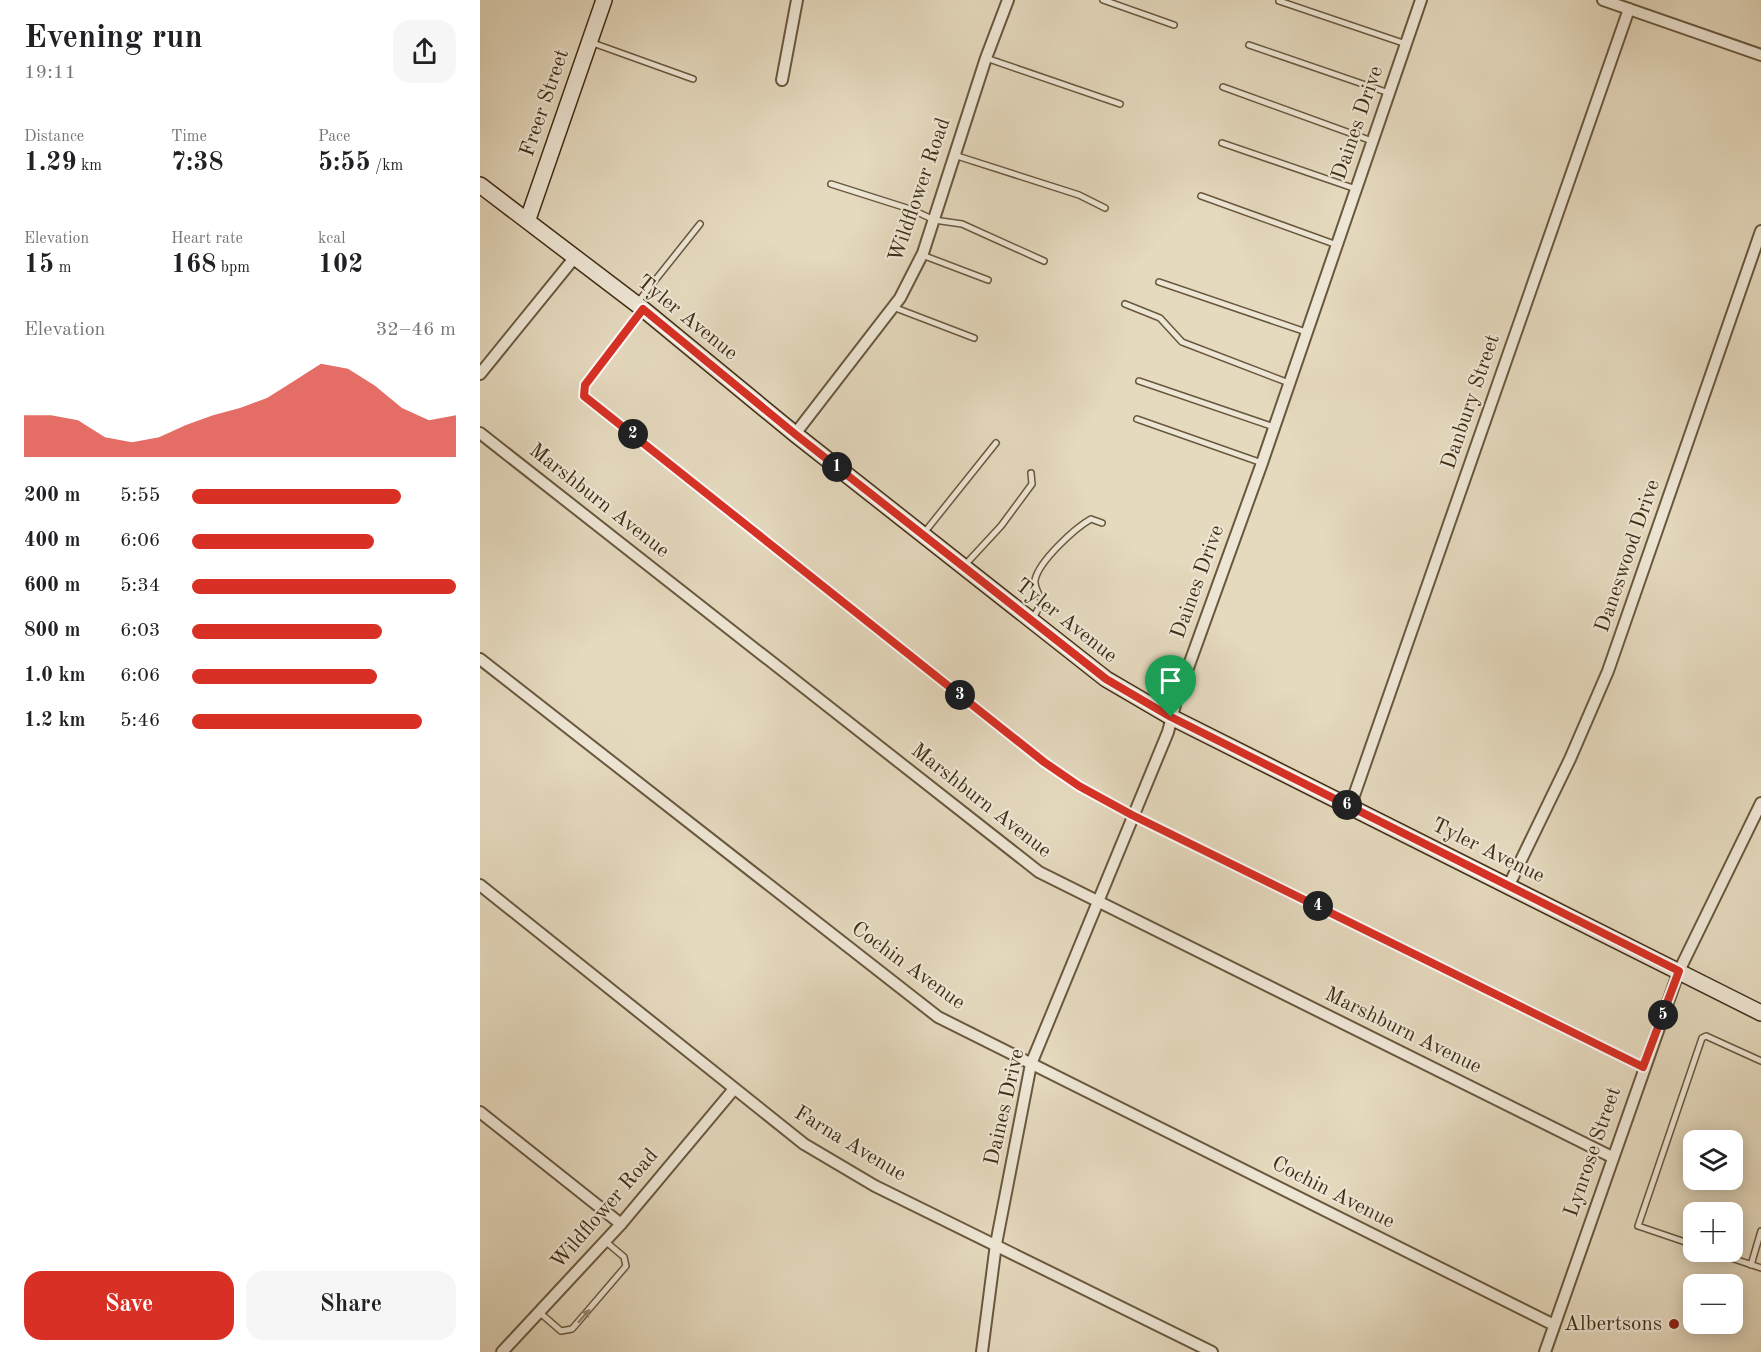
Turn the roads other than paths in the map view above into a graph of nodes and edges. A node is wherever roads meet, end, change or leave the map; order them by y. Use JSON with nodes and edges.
{"nodes":[{"id":1,"x":604,"y":0,"type":"edge"},
{"id":2,"x":797,"y":0,"type":"edge"},
{"id":3,"x":1008,"y":0,"type":"edge"},
{"id":4,"x":1103,"y":0,"type":"edge"},
{"id":5,"x":1421,"y":0,"type":"edge"},
{"id":6,"x":1603,"y":0,"type":"edge"},
{"id":7,"x":1279,"y":2,"type":"dead end"},
{"id":8,"x":1629,"y":9,"type":"junction"},
{"id":9,"x":1174,"y":25,"type":"dead end"},
{"id":10,"x":588,"y":42,"type":"junction"},
{"id":11,"x":1406,"y":44,"type":"junction"},
{"id":12,"x":1249,"y":45,"type":"dead end"},
{"id":13,"x":1761,"y":55,"type":"edge"},
{"id":14,"x":986,"y":58,"type":"junction"},
{"id":15,"x":693,"y":79,"type":"dead end"},
{"id":16,"x":782,"y":80,"type":"dead end"},
{"id":17,"x":1222,"y":87,"type":"dead end"},
{"id":18,"x":1389,"y":93,"type":"junction"},
{"id":19,"x":1120,"y":104,"type":"dead end"},
{"id":20,"x":1372,"y":141,"type":"junction"},
{"id":21,"x":1222,"y":143,"type":"dead end"},
{"id":22,"x":954,"y":155,"type":"junction"},
{"id":23,"x":831,"y":184,"type":"dead end"},
{"id":24,"x":480,"y":185,"type":"edge"},
{"id":25,"x":1356,"y":189,"type":"junction"},
{"id":26,"x":1201,"y":196,"type":"dead end"},
{"id":27,"x":1105,"y":208,"type":"dead end"},
{"id":28,"x":528,"y":219,"type":"junction"},
{"id":29,"x":933,"y":220,"type":"junction"},
{"id":30,"x":700,"y":224,"type":"dead end"},
{"id":31,"x":1761,"y":231,"type":"edge"},
{"id":32,"x":1336,"y":245,"type":"junction"},
{"id":33,"x":922,"y":255,"type":"junction"},
{"id":34,"x":575,"y":257,"type":"junction"},
{"id":35,"x":1044,"y":261,"type":"dead end"},
{"id":36,"x":988,"y":280,"type":"dead end"},
{"id":37,"x":1159,"y":282,"type":"dead end"},
{"id":38,"x":1125,"y":304,"type":"dead end"},
{"id":39,"x":640,"y":307,"type":"junction"},
{"id":40,"x":893,"y":307,"type":"junction"},
{"id":41,"x":1306,"y":332,"type":"junction"},
{"id":42,"x":974,"y":338,"type":"dead end"},
{"id":43,"x":480,"y":374,"type":"edge"},
{"id":44,"x":1139,"y":381,"type":"dead end"},
{"id":45,"x":1289,"y":383,"type":"junction"},
{"id":46,"x":1137,"y":419,"type":"dead end"},
{"id":47,"x":1274,"y":427,"type":"junction"},
{"id":48,"x":480,"y":433,"type":"edge"},
{"id":49,"x":795,"y":434,"type":"junction"},
{"id":50,"x":996,"y":443,"type":"dead end"},
{"id":51,"x":1262,"y":462,"type":"junction"},
{"id":52,"x":1031,"y":473,"type":"dead end"},
{"id":53,"x":1102,"y":523,"type":"dead end"},
{"id":54,"x":923,"y":535,"type":"junction"},
{"id":55,"x":963,"y":567,"type":"junction"},
{"id":56,"x":1031,"y":622,"type":"junction"},
{"id":57,"x":480,"y":659,"type":"edge"},
{"id":58,"x":1171,"y":717,"type":"junction"},
{"id":59,"x":1761,"y":803,"type":"edge"},
{"id":60,"x":1350,"y":807,"type":"junction"},
{"id":61,"x":1132,"y":815,"type":"junction"},
{"id":62,"x":480,"y":885,"type":"edge"},
{"id":63,"x":1509,"y":885,"type":"junction"},
{"id":64,"x":1096,"y":900,"type":"junction"},
{"id":65,"x":1679,"y":971,"type":"junction"},
{"id":66,"x":1761,"y":1013,"type":"edge"},
{"id":67,"x":1761,"y":1060,"type":"edge"},
{"id":68,"x":1031,"y":1064,"type":"junction"},
{"id":69,"x":1643,"y":1067,"type":"junction"},
{"id":70,"x":734,"y":1089,"type":"junction"},
{"id":71,"x":480,"y":1112,"type":"edge"},
{"id":72,"x":1612,"y":1157,"type":"junction"},
{"id":73,"x":621,"y":1224,"type":"junction"},
{"id":74,"x":1761,"y":1231,"type":"edge"},
{"id":75,"x":605,"y":1241,"type":"junction"},
{"id":76,"x":1683,"y":1241,"type":"edge"},
{"id":77,"x":996,"y":1244,"type":"junction"},
{"id":78,"x":1742,"y":1262,"type":"edge"},
{"id":79,"x":1751,"y":1265,"type":"junction"},
{"id":80,"x":1761,"y":1268,"type":"edge"},
{"id":81,"x":539,"y":1312,"type":"junction"},
{"id":82,"x":1554,"y":1325,"type":"junction"},
{"id":83,"x":502,"y":1352,"type":"edge"},
{"id":84,"x":982,"y":1352,"type":"edge"},
{"id":85,"x":1212,"y":1352,"type":"edge"},
{"id":86,"x":1545,"y":1352,"type":"edge"}],
"edges":[{"from":1,"to":10,"type":"street","name":"Freer Street"},
{"from":2,"to":16,"type":"street"},
{"from":3,"to":14,"type":"street","name":"Wildflower Road"},
{"from":4,"to":9,"type":"lane"},
{"from":5,"to":11,"type":"street","name":"Daines Drive"},
{"from":6,"to":8,"type":"street"},
{"from":7,"to":11,"type":"lane"},
{"from":8,"to":13,"type":"street"},
{"from":8,"to":60,"type":"street","name":"Danbury Street"},
{"from":10,"to":15,"type":"lane"},
{"from":10,"to":28,"type":"street","name":"Freer Street"},
{"from":11,"to":18,"type":"street","name":"Daines Drive"},
{"from":12,"to":18,"type":"lane"},
{"from":14,"to":19,"type":"lane"},
{"from":14,"to":22,"type":"street","name":"Wildflower Road"},
{"from":17,"to":20,"type":"lane"},
{"from":18,"to":20,"type":"street","name":"Daines Drive"},
{"from":20,"to":25,"type":"street","name":"Daines Drive"},
{"from":21,"to":25,"type":"lane"},
{"from":22,"to":27,"type":"lane"},
{"from":22,"to":29,"type":"street","name":"Wildflower Road"},
{"from":23,"to":29,"type":"lane"},
{"from":24,"to":28,"type":"street","name":"Tyler Avenue"},
{"from":25,"to":32,"type":"street","name":"Daines Drive"},
{"from":26,"to":32,"type":"lane"},
{"from":28,"to":34,"type":"street","name":"Tyler Avenue"},
{"from":29,"to":33,"type":"street","name":"Wildflower Road"},
{"from":29,"to":35,"type":"lane"},
{"from":30,"to":39,"type":"lane"},
{"from":31,"to":63,"type":"street","name":"Daneswood Drive"},
{"from":32,"to":41,"type":"street","name":"Daines Drive"},
{"from":33,"to":36,"type":"lane"},
{"from":33,"to":40,"type":"street","name":"Wildflower Road"},
{"from":34,"to":39,"type":"street","name":"Tyler Avenue"},
{"from":34,"to":43,"type":"street"},
{"from":37,"to":41,"type":"lane"},
{"from":38,"to":45,"type":"lane"},
{"from":39,"to":49,"type":"street","name":"Tyler Avenue"},
{"from":39,"to":61,"type":"lane"},
{"from":40,"to":42,"type":"lane"},
{"from":40,"to":49,"type":"street","name":"Wildflower Road"},
{"from":41,"to":45,"type":"street","name":"Daines Drive"},
{"from":44,"to":47,"type":"lane"},
{"from":45,"to":47,"type":"street","name":"Daines Drive"},
{"from":46,"to":51,"type":"lane"},
{"from":47,"to":51,"type":"street","name":"Daines Drive"},
{"from":48,"to":64,"type":"street","name":"Marshburn Avenue"},
{"from":49,"to":54,"type":"street","name":"Tyler Avenue"},
{"from":50,"to":54,"type":"lane"},
{"from":51,"to":58,"type":"street","name":"Daines Drive"},
{"from":52,"to":55,"type":"lane"},
{"from":53,"to":56,"type":"lane"},
{"from":54,"to":55,"type":"street","name":"Tyler Avenue"},
{"from":55,"to":56,"type":"street","name":"Tyler Avenue"},
{"from":56,"to":58,"type":"street","name":"Tyler Avenue"},
{"from":57,"to":68,"type":"street","name":"Cochin Avenue"},
{"from":58,"to":60,"type":"street","name":"Tyler Avenue"},
{"from":58,"to":61,"type":"street","name":"Daines Drive"},
{"from":59,"to":65,"type":"street","name":"Lynrose Street"},
{"from":60,"to":63,"type":"street","name":"Tyler Avenue"},
{"from":61,"to":64,"type":"street","name":"Daines Drive"},
{"from":61,"to":69,"type":"lane"},
{"from":62,"to":70,"type":"street","name":"Farna Avenue"},
{"from":63,"to":65,"type":"street","name":"Tyler Avenue"},
{"from":64,"to":68,"type":"street","name":"Daines Drive"},
{"from":64,"to":72,"type":"street","name":"Marshburn Avenue"},
{"from":65,"to":66,"type":"street","name":"Tyler Avenue"},
{"from":65,"to":69,"type":"street","name":"Lynrose Street"},
{"from":67,"to":76,"type":"lane"},
{"from":68,"to":77,"type":"street","name":"Daines Drive"},
{"from":68,"to":82,"type":"street","name":"Cochin Avenue"},
{"from":69,"to":72,"type":"street","name":"Lynrose Street"},
{"from":70,"to":73,"type":"street","name":"Wildflower Road"},
{"from":70,"to":77,"type":"street","name":"Farna Avenue"},
{"from":71,"to":73,"type":"street"},
{"from":72,"to":82,"type":"street","name":"Lynrose Street"},
{"from":73,"to":75,"type":"street","name":"Wildflower Road"},
{"from":74,"to":79,"type":"lane"},
{"from":75,"to":81,"type":"street","name":"Wildflower Road"},
{"from":81,"to":75,"type":"lane","one_way":true},
{"from":77,"to":84,"type":"street","name":"Daines Drive"},
{"from":77,"to":85,"type":"street","name":"Farna Avenue"},
{"from":78,"to":79,"type":"lane"},
{"from":79,"to":80,"type":"lane"},
{"from":81,"to":83,"type":"street","name":"Wildflower Road"},
{"from":82,"to":86,"type":"street","name":"Lynrose Street"}]}
